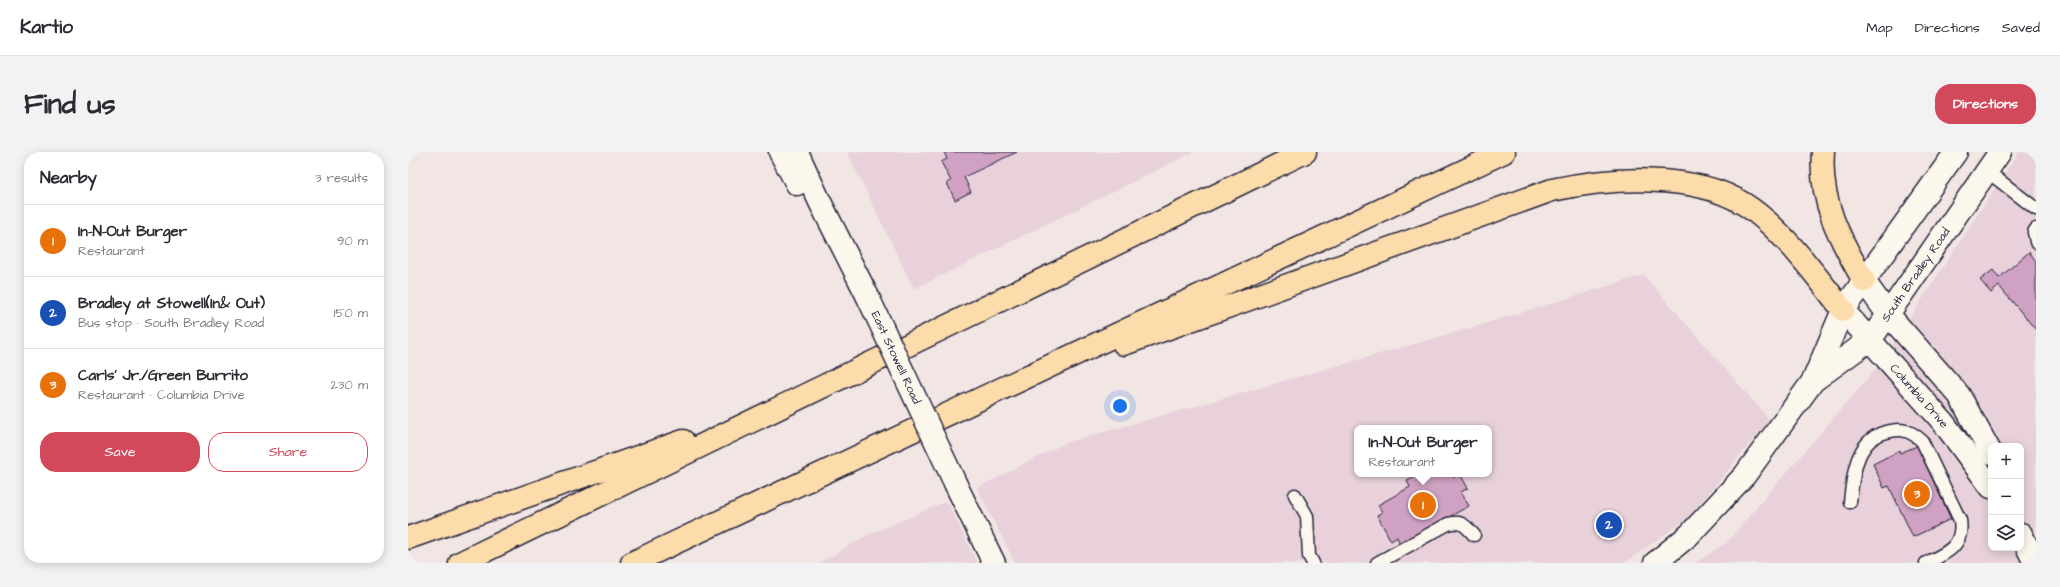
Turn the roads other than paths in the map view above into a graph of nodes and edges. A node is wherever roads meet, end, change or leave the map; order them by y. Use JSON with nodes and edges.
{"nodes":[{"id":1,"x":780,"y":152,"type":"edge"},
{"id":2,"x":797,"y":152,"type":"edge"},
{"id":3,"x":1305,"y":152,"type":"edge"},
{"id":4,"x":1504,"y":152,"type":"edge"},
{"id":5,"x":1824,"y":152,"type":"edge"},
{"id":6,"x":1956,"y":152,"type":"edge"},
{"id":7,"x":2000,"y":152,"type":"edge"},
{"id":8,"x":1987,"y":171,"type":"junction"},
{"id":9,"x":820,"y":202,"type":"junction"},
{"id":10,"x":2036,"y":209,"type":"edge"},
{"id":11,"x":2036,"y":229,"type":"edge"},
{"id":12,"x":2036,"y":242,"type":"edge"},
{"id":13,"x":1864,"y":281,"type":"junction"},
{"id":14,"x":1843,"y":310,"type":"junction"},
{"id":15,"x":1887,"y":313,"type":"junction"},
{"id":16,"x":1871,"y":339,"type":"junction"},
{"id":17,"x":1813,"y":381,"type":"junction"},
{"id":18,"x":995,"y":390,"type":"junction"},
{"id":19,"x":782,"y":406,"type":"junction"},
{"id":20,"x":1988,"y":448,"type":"edge"},
{"id":21,"x":1988,"y":483,"type":"edge"},
{"id":22,"x":1295,"y":495,"type":"dead end"},
{"id":23,"x":1850,"y":502,"type":"dead end"},
{"id":24,"x":1474,"y":535,"type":"dead end"},
{"id":25,"x":408,"y":538,"type":"edge"},
{"id":26,"x":2024,"y":540,"type":"edge"},
{"id":27,"x":460,"y":563,"type":"edge"},
{"id":28,"x":632,"y":563,"type":"edge"},
{"id":29,"x":994,"y":563,"type":"edge"},
{"id":30,"x":1313,"y":563,"type":"edge"},
{"id":31,"x":1377,"y":563,"type":"edge"},
{"id":32,"x":1655,"y":563,"type":"edge"},
{"id":33,"x":1926,"y":563,"type":"edge"},
{"id":34,"x":2035,"y":563,"type":"edge"}],
"edges":[{"from":1,"to":9,"type":"main road"},
{"from":2,"to":9,"type":"main road","name":"East Stowell Road"},
{"from":3,"to":19,"type":"highway"},
{"from":4,"to":18,"type":"highway"},
{"from":5,"to":13,"type":"highway"},
{"from":6,"to":13,"type":"main road","name":"South Bradley Road"},
{"from":7,"to":8,"type":"main road","name":"South Bradley Road"},
{"from":8,"to":10,"type":"lane"},
{"from":8,"to":15,"type":"main road","name":"South Bradley Road"},
{"from":9,"to":29,"type":"main road","name":"East Stowell Road","bridge":true},
{"from":11,"to":12,"type":"lane"},
{"from":13,"to":14,"type":"main road","name":"South Bradley Road"},
{"from":13,"to":15,"type":"main road"},
{"from":14,"to":16,"type":"main road","name":"Columbia Drive"},
{"from":14,"to":17,"type":"main road","name":"South Bradley Road"},
{"from":14,"to":18,"type":"highway"},
{"from":15,"to":16,"type":"main road","name":"South Bradley Road"},
{"from":15,"to":20,"type":"main road"},
{"from":16,"to":17,"type":"main road","name":"South Bradley Road"},
{"from":16,"to":21,"type":"main road","name":"Columbia Drive"},
{"from":17,"to":32,"type":"main road","name":"South Bradley Road"},
{"from":18,"to":28,"type":"highway"},
{"from":19,"to":25,"type":"highway"},
{"from":19,"to":27,"type":"highway"},
{"from":22,"to":30,"type":"lane"},
{"from":23,"to":33,"type":"lane"},
{"from":24,"to":31,"type":"lane"},
{"from":26,"to":34,"type":"main road"}]}
